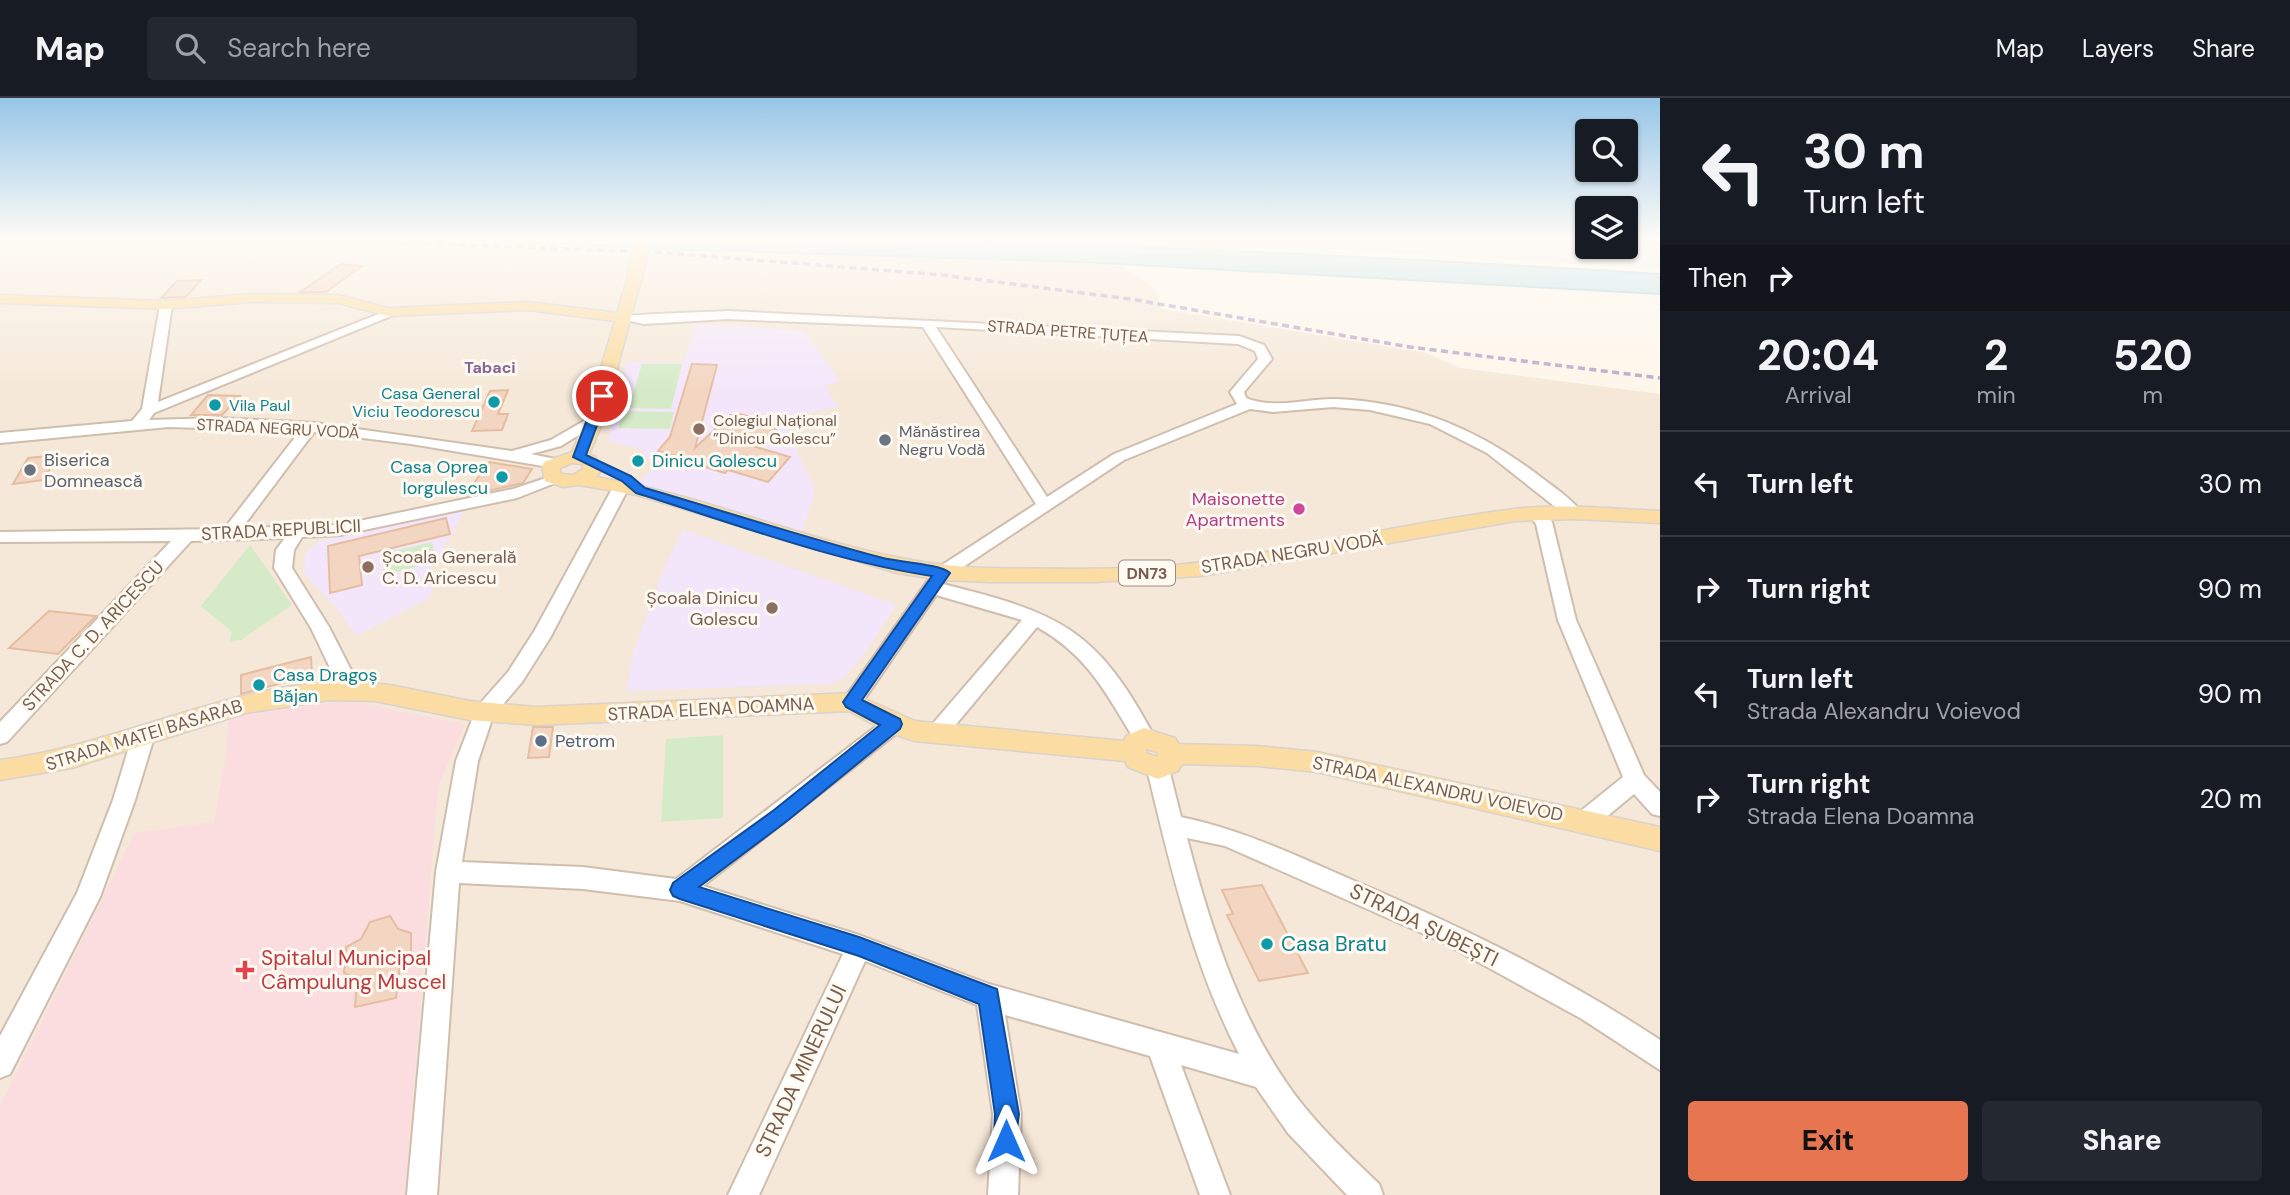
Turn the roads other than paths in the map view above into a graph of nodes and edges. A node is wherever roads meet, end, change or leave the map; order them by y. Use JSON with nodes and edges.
{"nodes":[{"id":1,"x":632,"y":289,"type":"edge"},
{"id":2,"x":0,"y":299,"type":"edge"},
{"id":3,"x":166,"y":306,"type":"junction"},
{"id":4,"x":395,"y":312,"type":"junction"},
{"id":5,"x":624,"y":318,"type":"junction"},
{"id":6,"x":927,"y":323,"type":"junction"},
{"id":7,"x":1243,"y":403,"type":"junction"},
{"id":8,"x":149,"y":410,"type":"junction"},
{"id":9,"x":594,"y":421,"type":"junction"},
{"id":10,"x":136,"y":425,"type":"junction"},
{"id":11,"x":309,"y":429,"type":"junction"},
{"id":12,"x":0,"y":438,"type":"edge"},
{"id":13,"x":509,"y":455,"type":"junction"},
{"id":14,"x":586,"y":460,"type":"junction"},
{"id":15,"x":555,"y":471,"type":"junction"},
{"id":16,"x":580,"y":480,"type":"junction"},
{"id":17,"x":630,"y":490,"type":"junction"},
{"id":18,"x":1045,"y":506,"type":"junction"},
{"id":19,"x":1574,"y":513,"type":"junction"},
{"id":20,"x":1536,"y":514,"type":"junction"},
{"id":21,"x":1660,"y":517,"type":"edge"},
{"id":22,"x":296,"y":533,"type":"junction"},
{"id":23,"x":229,"y":534,"type":"junction"},
{"id":24,"x":186,"y":536,"type":"junction"},
{"id":25,"x":0,"y":537,"type":"edge"},
{"id":26,"x":936,"y":580,"type":"junction"},
{"id":27,"x":1035,"y":617,"type":"junction"},
{"id":28,"x":346,"y":690,"type":"junction"},
{"id":29,"x":414,"y":699,"type":"joint"},
{"id":30,"x":852,"y":702,"type":"junction"},
{"id":31,"x":484,"y":713,"type":"junction"},
{"id":32,"x":894,"y":724,"type":"junction"},
{"id":33,"x":144,"y":734,"type":"junction"},
{"id":34,"x":936,"y":734,"type":"junction"},
{"id":35,"x":0,"y":736,"type":"edge"},
{"id":36,"x":1139,"y":745,"type":"junction"},
{"id":37,"x":1165,"y":761,"type":"junction"},
{"id":38,"x":0,"y":770,"type":"edge"},
{"id":39,"x":1635,"y":780,"type":"junction"},
{"id":40,"x":1660,"y":807,"type":"edge"},
{"id":41,"x":1585,"y":821,"type":"junction"},
{"id":42,"x":1173,"y":825,"type":"junction"},
{"id":43,"x":1660,"y":839,"type":"edge"},
{"id":44,"x":448,"y":872,"type":"junction"},
{"id":45,"x":680,"y":890,"type":"junction"},
{"id":46,"x":859,"y":947,"type":"junction"},
{"id":47,"x":989,"y":997,"type":"junction"},
{"id":48,"x":1160,"y":1047,"type":"junction"},
{"id":49,"x":1660,"y":1056,"type":"edge"},
{"id":50,"x":0,"y":1064,"type":"edge"},
{"id":51,"x":1264,"y":1075,"type":"junction"},
{"id":52,"x":422,"y":1195,"type":"edge"},
{"id":53,"x":743,"y":1195,"type":"edge"},
{"id":54,"x":1003,"y":1195,"type":"edge"},
{"id":55,"x":1215,"y":1195,"type":"edge"},
{"id":56,"x":1367,"y":1195,"type":"edge"}],
"edges":[{"from":1,"to":5,"type":"main road","bridge":true},
{"from":2,"to":3,"type":"main road"},
{"from":3,"to":4,"type":"main road"},
{"from":3,"to":8,"type":"street"},
{"from":4,"to":5,"type":"main road"},
{"from":4,"to":8,"type":"street"},
{"from":5,"to":6,"type":"street","name":"STRADA PETRE ȚUȚEA"},
{"from":5,"to":9,"type":"main road"},
{"from":6,"to":7,"type":"street","name":"STRADA PETRE ȚUȚEA"},
{"from":6,"to":18,"type":"street"},
{"from":7,"to":18,"type":"street"},
{"from":7,"to":19,"type":"street"},
{"from":8,"to":10,"type":"street"},
{"from":9,"to":13,"type":"street"},
{"from":9,"to":14,"type":"main road"},
{"from":10,"to":11,"type":"street","name":"STRADA NEGRU VODĂ","number":"DN73"},
{"from":10,"to":12,"type":"street","name":"STRADA NEGRU VODĂ","number":"DN73"},
{"from":11,"to":13,"type":"street","name":"STRADA NEGRU VODĂ","number":"DN73"},
{"from":11,"to":23,"type":"street"},
{"from":13,"to":15,"type":"street","name":"STRADA NEGRU VODĂ","number":"DN73"},
{"from":14,"to":15,"type":"main road","number":"DN73"},
{"from":14,"to":16,"type":"main road"},
{"from":14,"to":17,"type":"main road","name":"STRADA NEGRU VODĂ","number":"DN73"},
{"from":15,"to":16,"type":"main road","number":"DN73"},
{"from":15,"to":22,"type":"street","name":"STRADA REPUBLICII","number":"DN73"},
{"from":16,"to":17,"type":"main road","name":"STRADA NEGRU VODĂ","number":"DN73"},
{"from":17,"to":26,"type":"main road","name":"STRADA NEGRU VODĂ","number":"DN73"},
{"from":17,"to":31,"type":"street"},
{"from":18,"to":26,"type":"street"},
{"from":19,"to":20,"type":"main road","name":"STRADA NEGRU VODĂ","number":"DN73"},
{"from":19,"to":21,"type":"main road","name":"STRADA NEGRU VODĂ","number":"DN73"},
{"from":20,"to":26,"type":"main road","name":"STRADA NEGRU VODĂ","number":"DN73"},
{"from":20,"to":39,"type":"street"},
{"from":22,"to":23,"type":"street","name":"STRADA REPUBLICII","number":"DN73"},
{"from":22,"to":28,"type":"street"},
{"from":23,"to":24,"type":"street","name":"STRADA REPUBLICII","number":"DN73"},
{"from":24,"to":25,"type":"street","name":"STRADA REPUBLICII","number":"DN73"},
{"from":24,"to":35,"type":"street","name":"STRADA C. D. ARICESCU"},
{"from":26,"to":27,"type":"street"},
{"from":26,"to":30,"type":"street"},
{"from":27,"to":34,"type":"street"},
{"from":27,"to":36,"type":"street"},
{"from":28,"to":29,"type":"main road","name":"STRADA MATEI BASARAB"},
{"from":28,"to":33,"type":"main road","name":"STRADA MATEI BASARAB"},
{"from":29,"to":31,"type":"main road","name":"STRADA ELENA DOAMNA"},
{"from":30,"to":31,"type":"main road","name":"STRADA ELENA DOAMNA"},
{"from":30,"to":32,"type":"main road"},
{"from":31,"to":44,"type":"street"},
{"from":32,"to":34,"type":"main road"},
{"from":32,"to":45,"type":"street"},
{"from":33,"to":38,"type":"main road","name":"STRADA MATEI BASARAB"},
{"from":33,"to":50,"type":"street"},
{"from":34,"to":36,"type":"main road"},
{"from":36,"to":37,"type":"main road"},
{"from":37,"to":41,"type":"main road","name":"STRADA ALEXANDRU VOIEVOD"},
{"from":37,"to":42,"type":"street"},
{"from":39,"to":40,"type":"street"},
{"from":39,"to":41,"type":"street"},
{"from":41,"to":43,"type":"main road","name":"STRADA ALEXANDRU VOIEVOD"},
{"from":42,"to":49,"type":"street","name":"STRADA ȘUBEȘTI"},
{"from":42,"to":51,"type":"street"},
{"from":44,"to":45,"type":"street"},
{"from":44,"to":52,"type":"street"},
{"from":45,"to":46,"type":"street"},
{"from":46,"to":47,"type":"street"},
{"from":46,"to":53,"type":"street","name":"STRADA MINERULUI"},
{"from":47,"to":48,"type":"street"},
{"from":47,"to":54,"type":"street"},
{"from":48,"to":51,"type":"street"},
{"from":48,"to":55,"type":"street"},
{"from":51,"to":56,"type":"street"}]}
